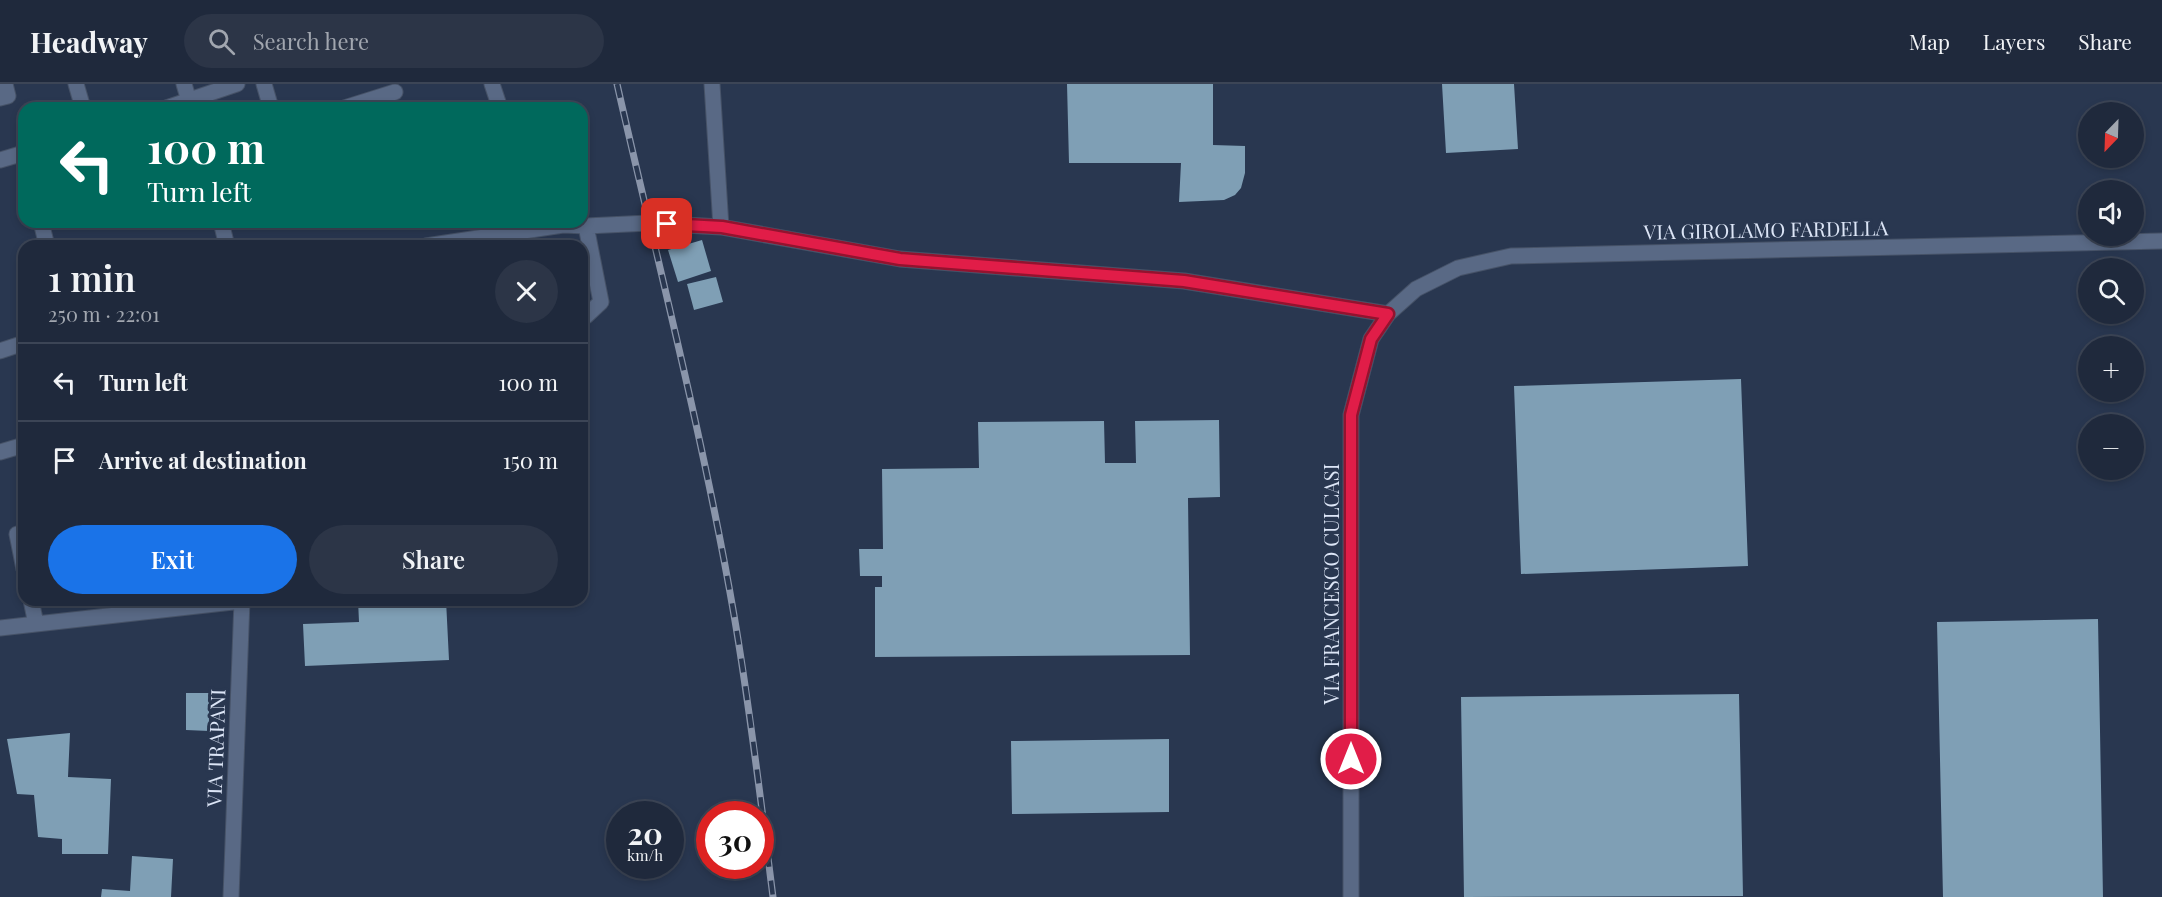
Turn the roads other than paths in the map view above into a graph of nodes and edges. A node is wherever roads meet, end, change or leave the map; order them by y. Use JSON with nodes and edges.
{"nodes":[{"id":1,"x":4,"y":84,"type":"edge"},
{"id":2,"x":76,"y":84,"type":"edge"},
{"id":3,"x":237,"y":84,"type":"edge"},
{"id":4,"x":264,"y":84,"type":"edge"},
{"id":5,"x":492,"y":84,"type":"edge"},
{"id":6,"x":711,"y":84,"type":"edge"},
{"id":7,"x":394,"y":92,"type":"dead end"},
{"id":8,"x":187,"y":95,"type":"edge"},
{"id":9,"x":0,"y":98,"type":"edge"},
{"id":10,"x":81,"y":102,"type":"edge"},
{"id":11,"x":269,"y":102,"type":"edge"},
{"id":12,"x":363,"y":102,"type":"edge"},
{"id":13,"x":498,"y":102,"type":"edge"},
{"id":14,"x":18,"y":157,"type":"edge"},
{"id":15,"x":0,"y":160,"type":"edge"},
{"id":16,"x":588,"y":226,"type":"edge"},
{"id":17,"x":722,"y":227,"type":"junction"},
{"id":18,"x":504,"y":228,"type":"edge"},
{"id":19,"x":586,"y":228,"type":"edge"},
{"id":20,"x":452,"y":240,"type":"edge"},
{"id":21,"x":2162,"y":241,"type":"edge"},
{"id":22,"x":588,"y":314,"type":"edge"},
{"id":23,"x":1388,"y":314,"type":"junction"},
{"id":24,"x":18,"y":345,"type":"edge"},
{"id":25,"x":0,"y":351,"type":"edge"},
{"id":26,"x":18,"y":447,"type":"edge"},
{"id":27,"x":0,"y":452,"type":"edge"},
{"id":28,"x":17,"y":534,"type":"dead end"},
{"id":29,"x":18,"y":539,"type":"edge"},
{"id":30,"x":32,"y":606,"type":"edge"},
{"id":31,"x":147,"y":606,"type":"edge"},
{"id":32,"x":242,"y":606,"type":"edge"},
{"id":33,"x":36,"y":624,"type":"junction"},
{"id":34,"x":0,"y":628,"type":"edge"},
{"id":35,"x":231,"y":897,"type":"edge"},
{"id":36,"x":1351,"y":897,"type":"edge"}],
"edges":[{"from":1,"to":9,"type":"street"},
{"from":2,"to":10,"type":"street"},
{"from":3,"to":8,"type":"street"},
{"from":4,"to":11,"type":"street"},
{"from":5,"to":13,"type":"street"},
{"from":6,"to":17,"type":"street"},
{"from":7,"to":12,"type":"street"},
{"from":14,"to":15,"type":"street"},
{"from":16,"to":17,"type":"street"},
{"from":17,"to":23,"type":"street"},
{"from":18,"to":20,"type":"street"},
{"from":19,"to":22,"type":"street"},
{"from":21,"to":23,"type":"street","name":"VIA GIROLAMO FARDELLA"},
{"from":23,"to":36,"type":"street","name":"VIA FRANCESCO CULCASI"},
{"from":24,"to":25,"type":"street"},
{"from":26,"to":27,"type":"street"},
{"from":28,"to":29,"type":"street"},
{"from":30,"to":33,"type":"street"},
{"from":31,"to":33,"type":"street"},
{"from":32,"to":35,"type":"street","name":"VIA TRAPANI"},
{"from":33,"to":34,"type":"street"}]}
